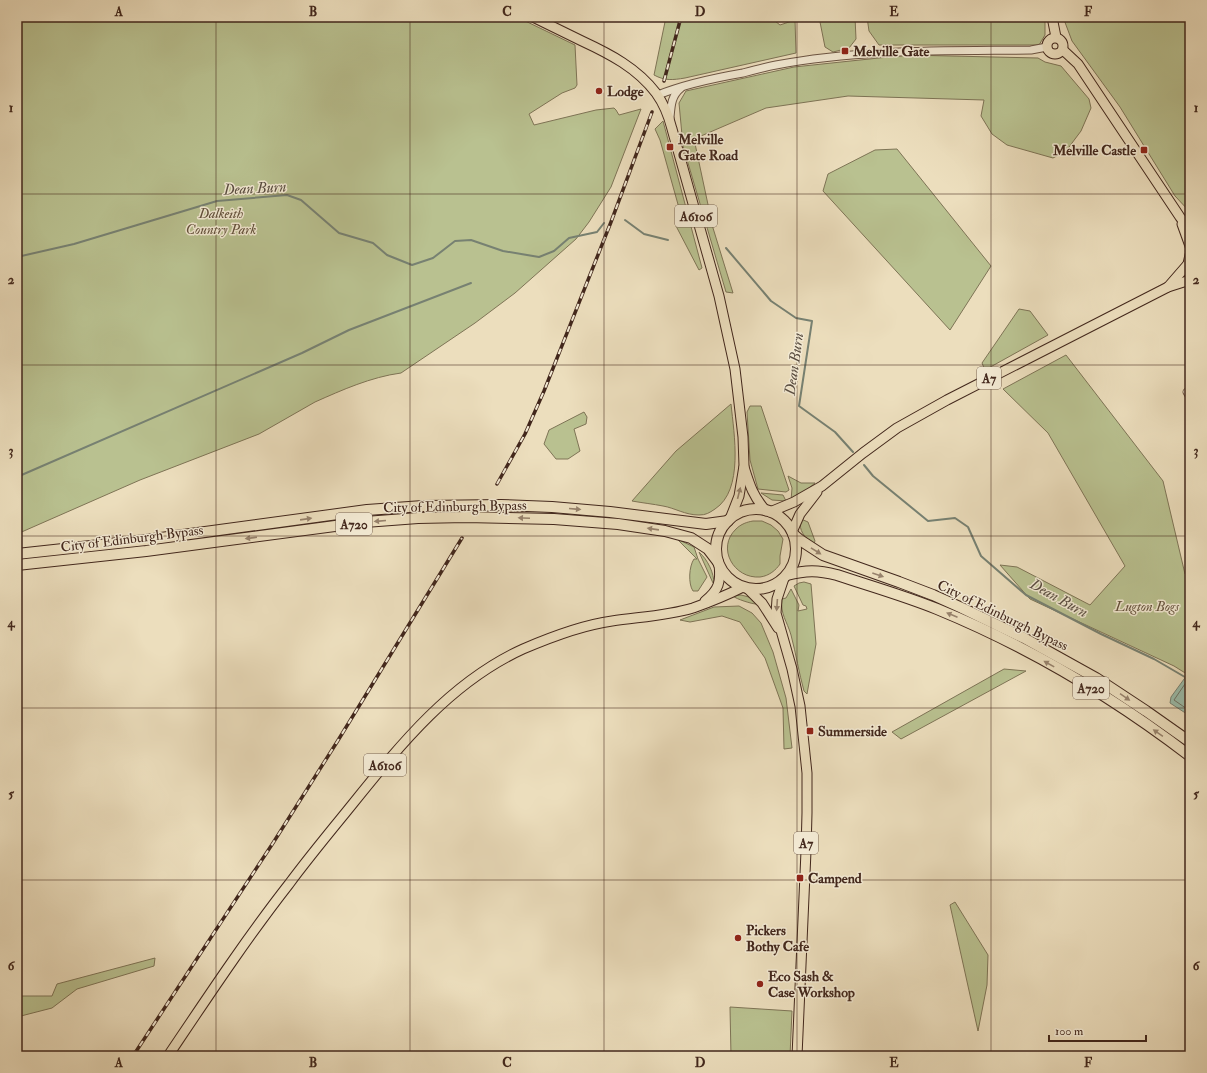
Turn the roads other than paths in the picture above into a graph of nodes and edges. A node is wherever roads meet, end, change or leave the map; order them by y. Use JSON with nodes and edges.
{"nodes":[{"id":1,"x":533,"y":17,"type":"edge"},
{"id":2,"x":1052,"y":17,"type":"edge"},
{"id":3,"x":1056,"y":37,"type":"junction"},
{"id":4,"x":1047,"y":47,"type":"junction"},
{"id":5,"x":1063,"y":50,"type":"junction"},
{"id":6,"x":687,"y":85,"type":"junction"},
{"id":7,"x":658,"y":95,"type":"junction"},
{"id":8,"x":670,"y":120,"type":"junction"},
{"id":9,"x":1180,"y":217,"type":"junction"},
{"id":10,"x":1190,"y":231,"type":"edge"},
{"id":11,"x":1190,"y":246,"type":"edge"},
{"id":12,"x":1189,"y":264,"type":"edge"},
{"id":13,"x":1190,"y":280,"type":"edge"},
{"id":14,"x":1168,"y":287,"type":"junction"},
{"id":15,"x":744,"y":466,"type":"junction"},
{"id":16,"x":822,"y":486,"type":"junction"},
{"id":17,"x":768,"y":511,"type":"junction"},
{"id":18,"x":729,"y":520,"type":"junction"},
{"id":19,"x":793,"y":533,"type":"junction"},
{"id":20,"x":17,"y":554,"type":"edge"},
{"id":21,"x":718,"y":563,"type":"junction"},
{"id":22,"x":17,"y":565,"type":"edge"},
{"id":23,"x":786,"y":576,"type":"junction"},
{"id":24,"x":746,"y":588,"type":"junction"},
{"id":25,"x":699,"y":605,"type":"junction"},
{"id":26,"x":781,"y":632,"type":"junction"},
{"id":27,"x":1190,"y":742,"type":"edge"},
{"id":28,"x":1190,"y":756,"type":"edge"},
{"id":29,"x":168,"y":1056,"type":"edge"},
{"id":30,"x":797,"y":1056,"type":"edge"}],
"edges":[{"from":1,"to":7,"type":"main road","number":"A6106"},
{"from":2,"to":3,"type":"main road"},
{"from":3,"to":4,"type":"main road"},
{"from":3,"to":5,"type":"main road"},
{"from":4,"to":5,"type":"main road"},
{"from":4,"to":6,"type":"street"},
{"from":5,"to":9,"type":"main road"},
{"from":6,"to":7,"type":"street"},
{"from":6,"to":8,"type":"street"},
{"from":7,"to":8,"type":"main road","number":"A6106"},
{"from":8,"to":15,"type":"main road","number":"A6106"},
{"from":9,"to":10,"type":"main road"},
{"from":9,"to":11,"type":"main road"},
{"from":12,"to":14,"type":"main road","number":"A7"},
{"from":13,"to":14,"type":"main road","number":"A7"},
{"from":14,"to":16,"type":"main road","number":"A7"},
{"from":15,"to":17,"type":"main road","number":"A6106"},
{"from":18,"to":15,"type":"main road","number":"A6106","one_way":true},
{"from":16,"to":17,"type":"main road","number":"A7"},
{"from":16,"to":19,"type":"main road","number":"A7"},
{"from":17,"to":18,"type":"highway"},
{"from":17,"to":19,"type":"highway"},
{"from":20,"to":18,"type":"highway","name":"City of Edinburgh Bypass","number":"A720","one_way":true},
{"from":18,"to":21,"type":"highway"},
{"from":19,"to":23,"type":"highway"},
{"from":19,"to":27,"type":"highway","name":"City of Edinburgh Bypass","number":"A720","one_way":true},
{"from":21,"to":22,"type":"highway","name":"City of Edinburgh Bypass","number":"A720","one_way":true},
{"from":21,"to":24,"type":"highway"},
{"from":21,"to":25,"type":"main road","number":"A6106"},
{"from":23,"to":24,"type":"highway"},
{"from":23,"to":26,"type":"main road","number":"A7","one_way":true},
{"from":28,"to":23,"type":"highway","name":"City of Edinburgh Bypass","number":"A720","one_way":true},
{"from":24,"to":25,"type":"main road","number":"A6106"},
{"from":24,"to":26,"type":"main road","number":"A7"},
{"from":25,"to":29,"type":"main road","number":"A6106"},
{"from":26,"to":30,"type":"main road","number":"A7"}]}
